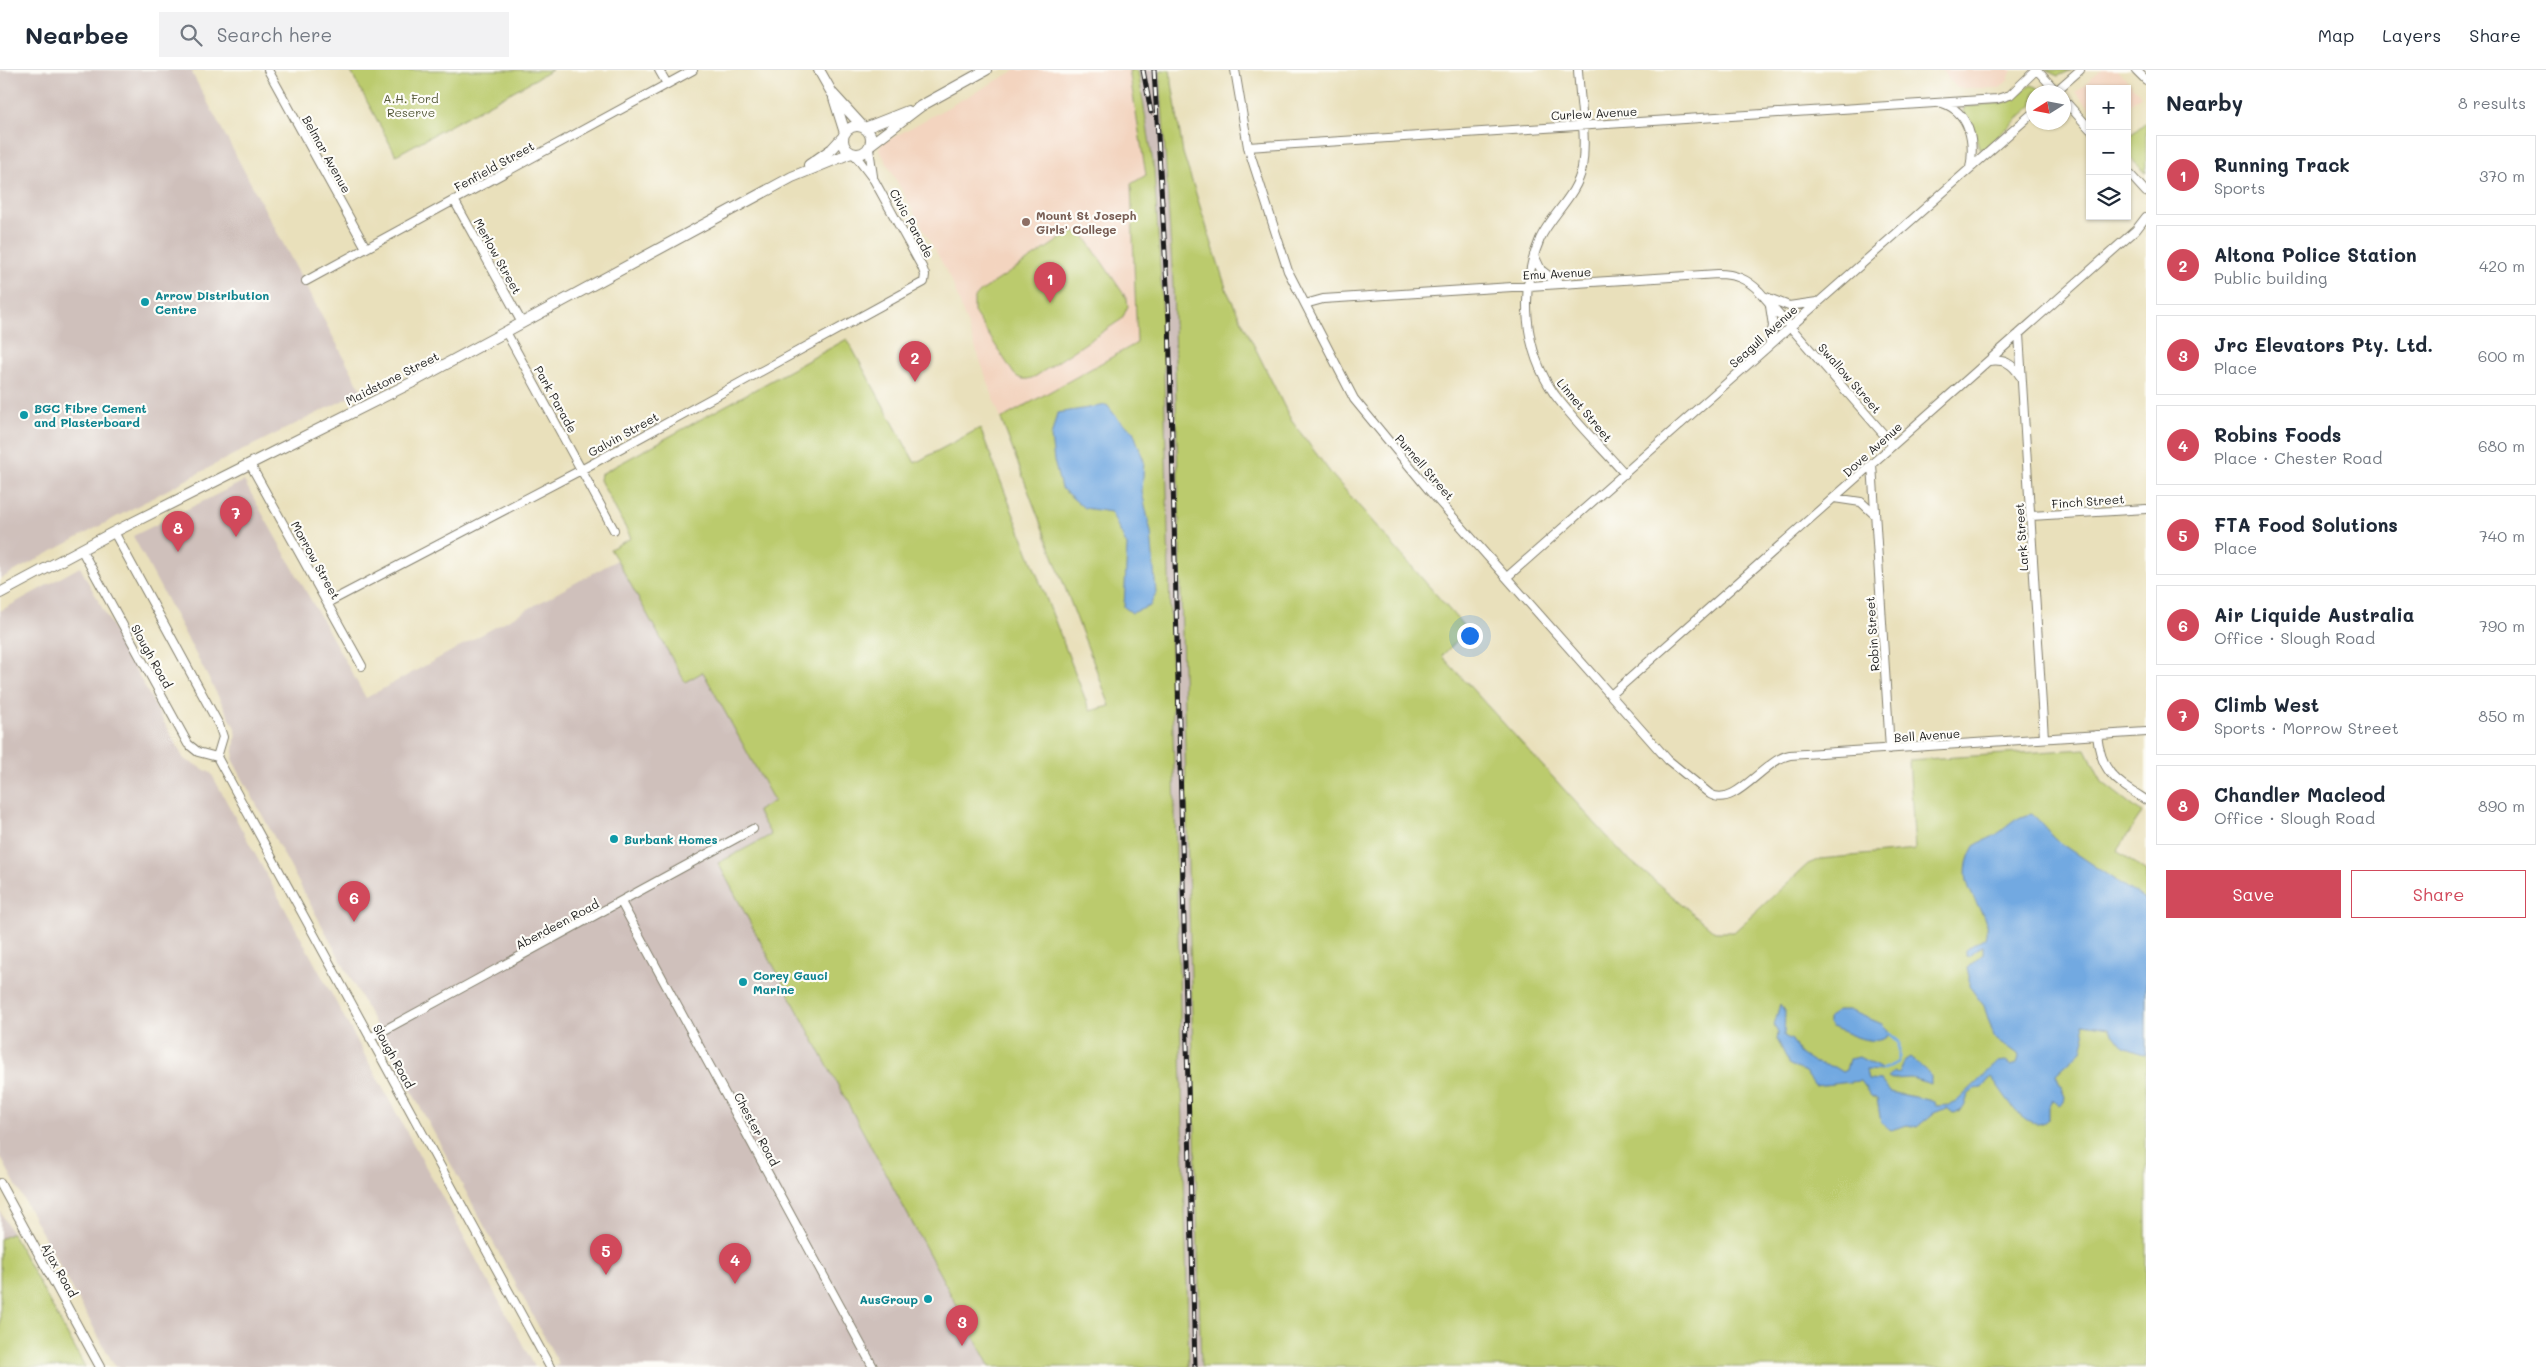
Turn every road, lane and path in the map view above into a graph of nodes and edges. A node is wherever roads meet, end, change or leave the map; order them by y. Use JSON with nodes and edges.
{"nodes":[{"id":1,"x":268,"y":70,"type":"edge"},
{"id":2,"x":659,"y":70,"type":"edge"},
{"id":3,"x":693,"y":70,"type":"edge"},
{"id":4,"x":819,"y":70,"type":"edge"},
{"id":5,"x":986,"y":70,"type":"edge"},
{"id":6,"x":1235,"y":70,"type":"edge"},
{"id":7,"x":1578,"y":70,"type":"edge"},
{"id":8,"x":2036,"y":70,"type":"edge"},
{"id":9,"x":2080,"y":70,"type":"edge"},
{"id":10,"x":2136,"y":70,"type":"edge"},
{"id":11,"x":2146,"y":80,"type":"edge"},
{"id":12,"x":667,"y":84,"type":"junction"},
{"id":13,"x":2050,"y":85,"type":"edge"},
{"id":14,"x":2064,"y":85,"type":"edge"},
{"id":15,"x":832,"y":93,"type":"junction"},
{"id":16,"x":1942,"y":102,"type":"junction"},
{"id":17,"x":921,"y":106,"type":"junction"},
{"id":18,"x":2071,"y":108,"type":"edge"},
{"id":19,"x":2026,"y":119,"type":"edge"},
{"id":20,"x":2086,"y":125,"type":"edge"},
{"id":21,"x":1582,"y":126,"type":"junction"},
{"id":22,"x":864,"y":128,"type":"junction"},
{"id":23,"x":844,"y":135,"type":"junction"},
{"id":24,"x":870,"y":146,"type":"junction"},
{"id":25,"x":1248,"y":147,"type":"junction"},
{"id":26,"x":853,"y":154,"type":"junction"},
{"id":27,"x":1970,"y":168,"type":"junction"},
{"id":28,"x":2131,"y":175,"type":"edge"},
{"id":29,"x":792,"y":177,"type":"junction"},
{"id":30,"x":874,"y":180,"type":"junction"},
{"id":31,"x":2146,"y":192,"type":"edge"},
{"id":32,"x":454,"y":200,"type":"junction"},
{"id":33,"x":2146,"y":218,"type":"edge"},
{"id":34,"x":2134,"y":232,"type":"junction"},
{"id":35,"x":2146,"y":232,"type":"edge"},
{"id":36,"x":366,"y":248,"type":"junction"},
{"id":37,"x":1534,"y":255,"type":"junction"},
{"id":38,"x":926,"y":279,"type":"joint"},
{"id":39,"x":306,"y":282,"type":"dead end"},
{"id":40,"x":1559,"y":284,"type":"junction"},
{"id":41,"x":1528,"y":286,"type":"junction"},
{"id":42,"x":1764,"y":296,"type":"junction"},
{"id":43,"x":1818,"y":302,"type":"junction"},
{"id":44,"x":1304,"y":304,"type":"junction"},
{"id":45,"x":522,"y":323,"type":"junction"},
{"id":46,"x":1790,"y":327,"type":"junction"},
{"id":47,"x":506,"y":332,"type":"junction"},
{"id":48,"x":2018,"y":334,"type":"junction"},
{"id":49,"x":1769,"y":346,"type":"junction"},
{"id":50,"x":1988,"y":361,"type":"junction"},
{"id":51,"x":2022,"y":378,"type":"junction"},
{"id":52,"x":1894,"y":445,"type":"junction"},
{"id":53,"x":250,"y":464,"type":"junction"},
{"id":54,"x":1872,"y":464,"type":"junction"},
{"id":55,"x":581,"y":470,"type":"junction"},
{"id":56,"x":1625,"y":474,"type":"junction"},
{"id":57,"x":1834,"y":498,"type":"junction"},
{"id":58,"x":2146,"y":508,"type":"edge"},
{"id":59,"x":2031,"y":516,"type":"junction"},
{"id":60,"x":1876,"y":517,"type":"junction"},
{"id":61,"x":614,"y":530,"type":"dead end"},
{"id":62,"x":114,"y":532,"type":"junction"},
{"id":63,"x":82,"y":549,"type":"junction"},
{"id":64,"x":1507,"y":577,"type":"junction"},
{"id":65,"x":0,"y":593,"type":"edge"},
{"id":66,"x":327,"y":603,"type":"junction"},
{"id":67,"x":362,"y":666,"type":"dead end"},
{"id":68,"x":1611,"y":695,"type":"junction"},
{"id":69,"x":2146,"y":732,"type":"edge"},
{"id":70,"x":2097,"y":735,"type":"junction"},
{"id":71,"x":2044,"y":738,"type":"junction"},
{"id":72,"x":1890,"y":749,"type":"junction"},
{"id":73,"x":217,"y":757,"type":"junction"},
{"id":74,"x":1724,"y":798,"type":"joint"},
{"id":75,"x":2146,"y":800,"type":"edge"},
{"id":76,"x":753,"y":829,"type":"dead end"},
{"id":77,"x":621,"y":902,"type":"junction"},
{"id":78,"x":370,"y":1038,"type":"junction"},
{"id":79,"x":0,"y":1183,"type":"edge"},
{"id":80,"x":100,"y":1367,"type":"edge"},
{"id":81,"x":550,"y":1367,"type":"edge"},
{"id":82,"x":873,"y":1367,"type":"edge"}],
"edges":[{"from":1,"to":36,"type":"street","name":"Belmar Avenue"},
{"from":2,"to":12,"type":"street"},
{"from":3,"to":12,"type":"street","name":"Fenfield Street"},
{"from":4,"to":15,"type":"main road"},
{"from":5,"to":17,"type":"main road"},
{"from":6,"to":25,"type":"street","name":"Purnell Street"},
{"from":7,"to":21,"type":"street","name":"Linnet Street"},
{"from":8,"to":13,"type":"street"},
{"from":8,"to":16,"type":"street","name":"Curlew Avenue"},
{"from":9,"to":14,"type":"street"},
{"from":10,"to":11,"type":"street"},
{"from":12,"to":32,"type":"street","name":"Fenfield Street"},
{"from":15,"to":22,"type":"main road"},
{"from":15,"to":23,"type":"main road"},
{"from":16,"to":21,"type":"street","name":"Curlew Avenue"},
{"from":16,"to":27,"type":"street"},
{"from":17,"to":22,"type":"main road"},
{"from":17,"to":24,"type":"main road"},
{"from":18,"to":20,"type":"street"},
{"from":19,"to":27,"type":"street","name":"Seagull Avenue"},
{"from":21,"to":25,"type":"street","name":"Curlew Avenue"},
{"from":21,"to":37,"type":"street","name":"Linnet Street"},
{"from":22,"to":23,"type":"main road"},
{"from":22,"to":24,"type":"main road"},
{"from":23,"to":26,"type":"main road"},
{"from":23,"to":29,"type":"main road","name":"Maidstone Street"},
{"from":24,"to":26,"type":"main road"},
{"from":24,"to":30,"type":"street","name":"Civic Parade"},
{"from":25,"to":44,"type":"street","name":"Purnell Street"},
{"from":26,"to":29,"type":"main road","name":"Maidstone Street"},
{"from":26,"to":30,"type":"street","name":"Civic Parade"},
{"from":27,"to":43,"type":"street","name":"Seagull Avenue"},
{"from":28,"to":31,"type":"street"},
{"from":29,"to":45,"type":"main road","name":"Maidstone Street"},
{"from":30,"to":38,"type":"street","name":"Civic Parade"},
{"from":32,"to":36,"type":"street","name":"Fenfield Street"},
{"from":32,"to":45,"type":"street","name":"Merlow Street"},
{"from":33,"to":34,"type":"street","name":"Dove Avenue"},
{"from":34,"to":35,"type":"street"},
{"from":34,"to":48,"type":"street","name":"Dove Avenue"},
{"from":36,"to":39,"type":"street","name":"Fenfield Street"},
{"from":37,"to":40,"type":"street"},
{"from":37,"to":41,"type":"street","name":"Linnet Street"},
{"from":38,"to":55,"type":"street","name":"Galvin Street"},
{"from":40,"to":41,"type":"street","name":"Emu Avenue"},
{"from":40,"to":42,"type":"street","name":"Emu Avenue"},
{"from":41,"to":44,"type":"street","name":"Emu Avenue"},
{"from":41,"to":56,"type":"street","name":"Linnet Street"},
{"from":42,"to":43,"type":"street"},
{"from":42,"to":46,"type":"street","name":"Emu Avenue"},
{"from":42,"to":49,"type":"street"},
{"from":43,"to":46,"type":"street","name":"Seagull Avenue"},
{"from":44,"to":64,"type":"street","name":"Purnell Street"},
{"from":45,"to":47,"type":"main road","name":"Maidstone Street"},
{"from":46,"to":49,"type":"street","name":"Seagull Avenue"},
{"from":46,"to":52,"type":"street","name":"Swallow Street"},
{"from":47,"to":53,"type":"main road","name":"Maidstone Street"},
{"from":47,"to":55,"type":"street","name":"Park Parade"},
{"from":48,"to":50,"type":"street","name":"Dove Avenue"},
{"from":48,"to":51,"type":"street","name":"Lark Street"},
{"from":49,"to":56,"type":"street","name":"Seagull Avenue"},
{"from":50,"to":51,"type":"street"},
{"from":50,"to":52,"type":"street","name":"Dove Avenue"},
{"from":51,"to":59,"type":"street","name":"Lark Street"},
{"from":52,"to":54,"type":"street","name":"Dove Avenue"},
{"from":53,"to":62,"type":"main road","name":"Maidstone Street"},
{"from":53,"to":66,"type":"street","name":"Morrow Street"},
{"from":54,"to":57,"type":"street","name":"Dove Avenue"},
{"from":54,"to":60,"type":"street","name":"Robin Street"},
{"from":55,"to":61,"type":"street","name":"Park Parade"},
{"from":55,"to":66,"type":"street","name":"Galvin Street"},
{"from":56,"to":64,"type":"street","name":"Seagull Avenue"},
{"from":57,"to":60,"type":"street"},
{"from":57,"to":68,"type":"street","name":"Dove Avenue"},
{"from":58,"to":59,"type":"street","name":"Finch Street"},
{"from":59,"to":71,"type":"street","name":"Lark Street"},
{"from":60,"to":72,"type":"street","name":"Robin Street"},
{"from":62,"to":63,"type":"main road","name":"Maidstone Street"},
{"from":62,"to":73,"type":"street","name":"Slough Road"},
{"from":63,"to":65,"type":"main road","name":"Maidstone Street"},
{"from":63,"to":73,"type":"street","name":"Slough Road"},
{"from":64,"to":68,"type":"street","name":"Purnell Street"},
{"from":66,"to":67,"type":"street","name":"Morrow Street"},
{"from":68,"to":74,"type":"street","name":"Purnell Street"},
{"from":69,"to":70,"type":"street","name":"Bell Avenue"},
{"from":70,"to":71,"type":"street","name":"Bell Avenue"},
{"from":70,"to":75,"type":"street"},
{"from":71,"to":72,"type":"street","name":"Bell Avenue"},
{"from":72,"to":74,"type":"street","name":"Bell Avenue"},
{"from":73,"to":78,"type":"street","name":"Slough Road"},
{"from":76,"to":77,"type":"street","name":"Aberdeen Road"},
{"from":77,"to":78,"type":"street","name":"Aberdeen Road"},
{"from":77,"to":82,"type":"street","name":"Chester Road"},
{"from":78,"to":81,"type":"street","name":"Slough Road"},
{"from":79,"to":80,"type":"street","name":"Ajax Road"}]}
